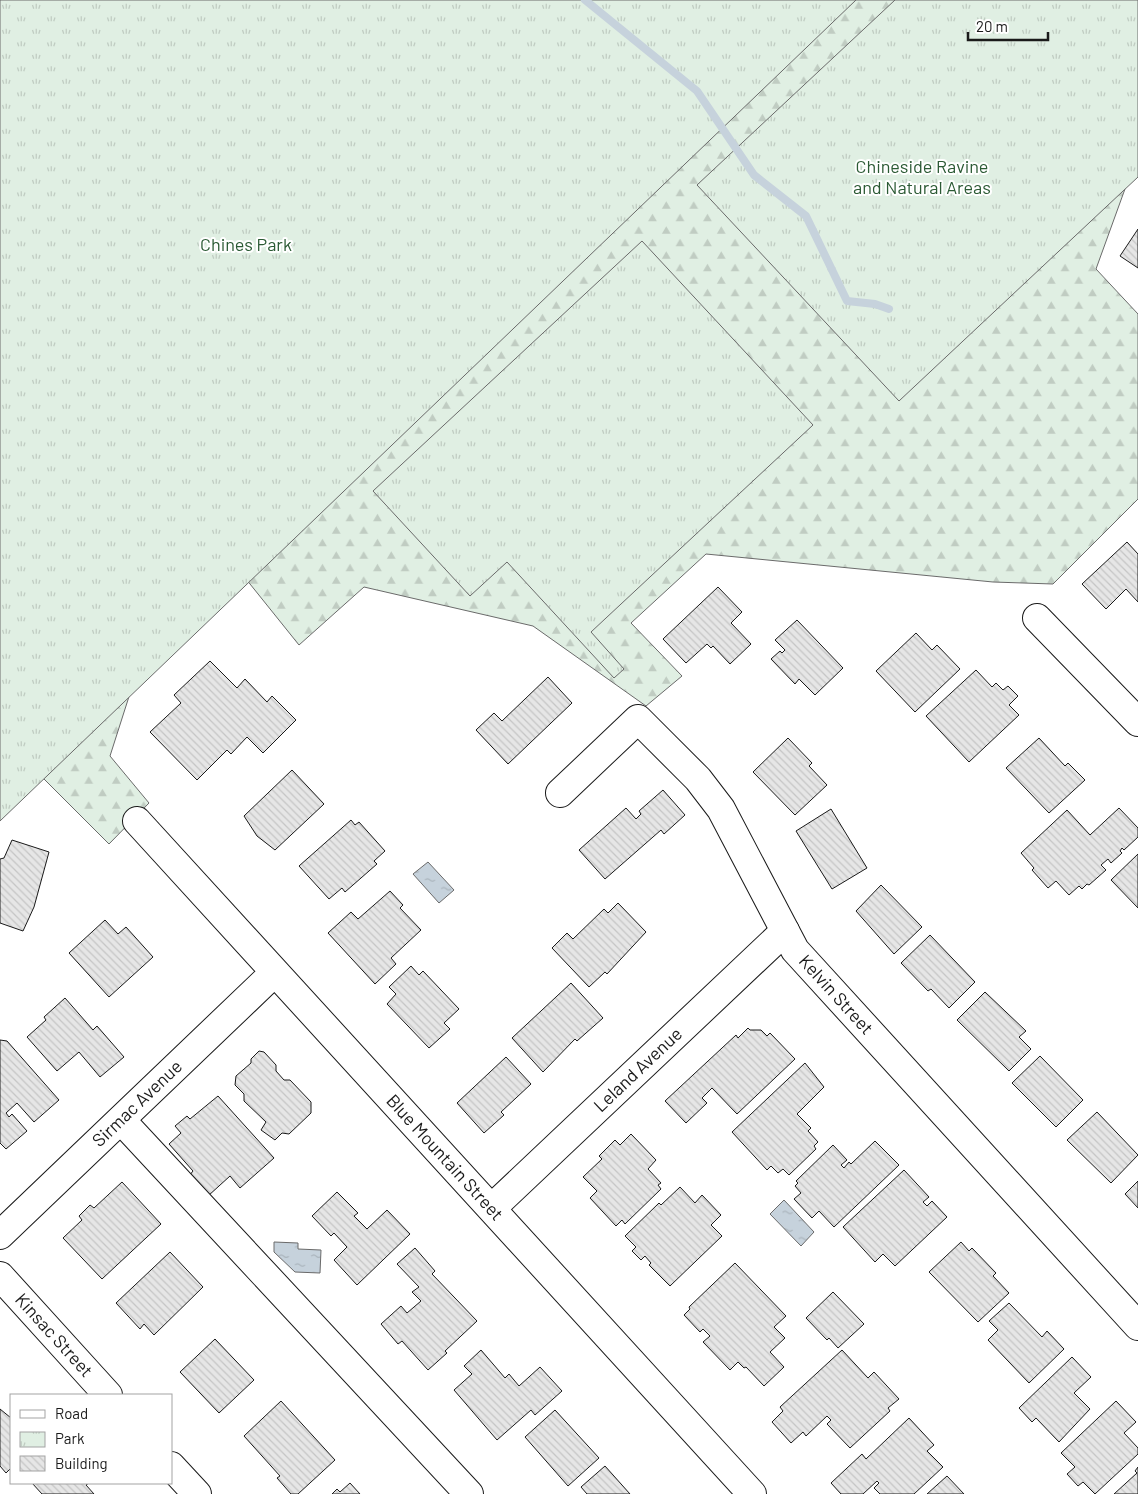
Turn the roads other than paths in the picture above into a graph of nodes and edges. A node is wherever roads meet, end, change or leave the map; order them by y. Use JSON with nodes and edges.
{"nodes":[{"id":1,"x":1037,"y":618,"type":"dead end"},
{"id":2,"x":1132,"y":704,"type":"edge"},
{"id":3,"x":560,"y":793,"type":"dead end"},
{"id":4,"x":138,"y":821,"type":"dead end"},
{"id":5,"x":784,"y":931,"type":"junction"},
{"id":6,"x":274,"y":973,"type":"junction"},
{"id":7,"x":121,"y":1120,"type":"junction"},
{"id":8,"x":492,"y":1208,"type":"junction"},
{"id":9,"x":0,"y":1235,"type":"edge"},
{"id":10,"x":0,"y":1276,"type":"edge"},
{"id":11,"x":1138,"y":1326,"type":"edge"},
{"id":12,"x":107,"y":1394,"type":"edge"},
{"id":13,"x":172,"y":1467,"type":"edge"},
{"id":14,"x":197,"y":1494,"type":"edge"},
{"id":15,"x":469,"y":1494,"type":"edge"},
{"id":16,"x":752,"y":1494,"type":"edge"}],
"edges":[{"from":1,"to":2,"type":"street"},
{"from":3,"to":5,"type":"street","name":"Kelvin Street"},
{"from":4,"to":6,"type":"street","name":"Blue Mountain Street"},
{"from":5,"to":8,"type":"street","name":"Leland Avenue"},
{"from":5,"to":11,"type":"street","name":"Kelvin Street"},
{"from":6,"to":7,"type":"street","name":"Sirmac Avenue"},
{"from":6,"to":8,"type":"street","name":"Blue Mountain Street"},
{"from":7,"to":9,"type":"street","name":"Sirmac Avenue"},
{"from":7,"to":15,"type":"street"},
{"from":8,"to":16,"type":"street","name":"Blue Mountain Street"},
{"from":10,"to":12,"type":"street","name":"Kinsac Street"},
{"from":13,"to":14,"type":"street"}]}
